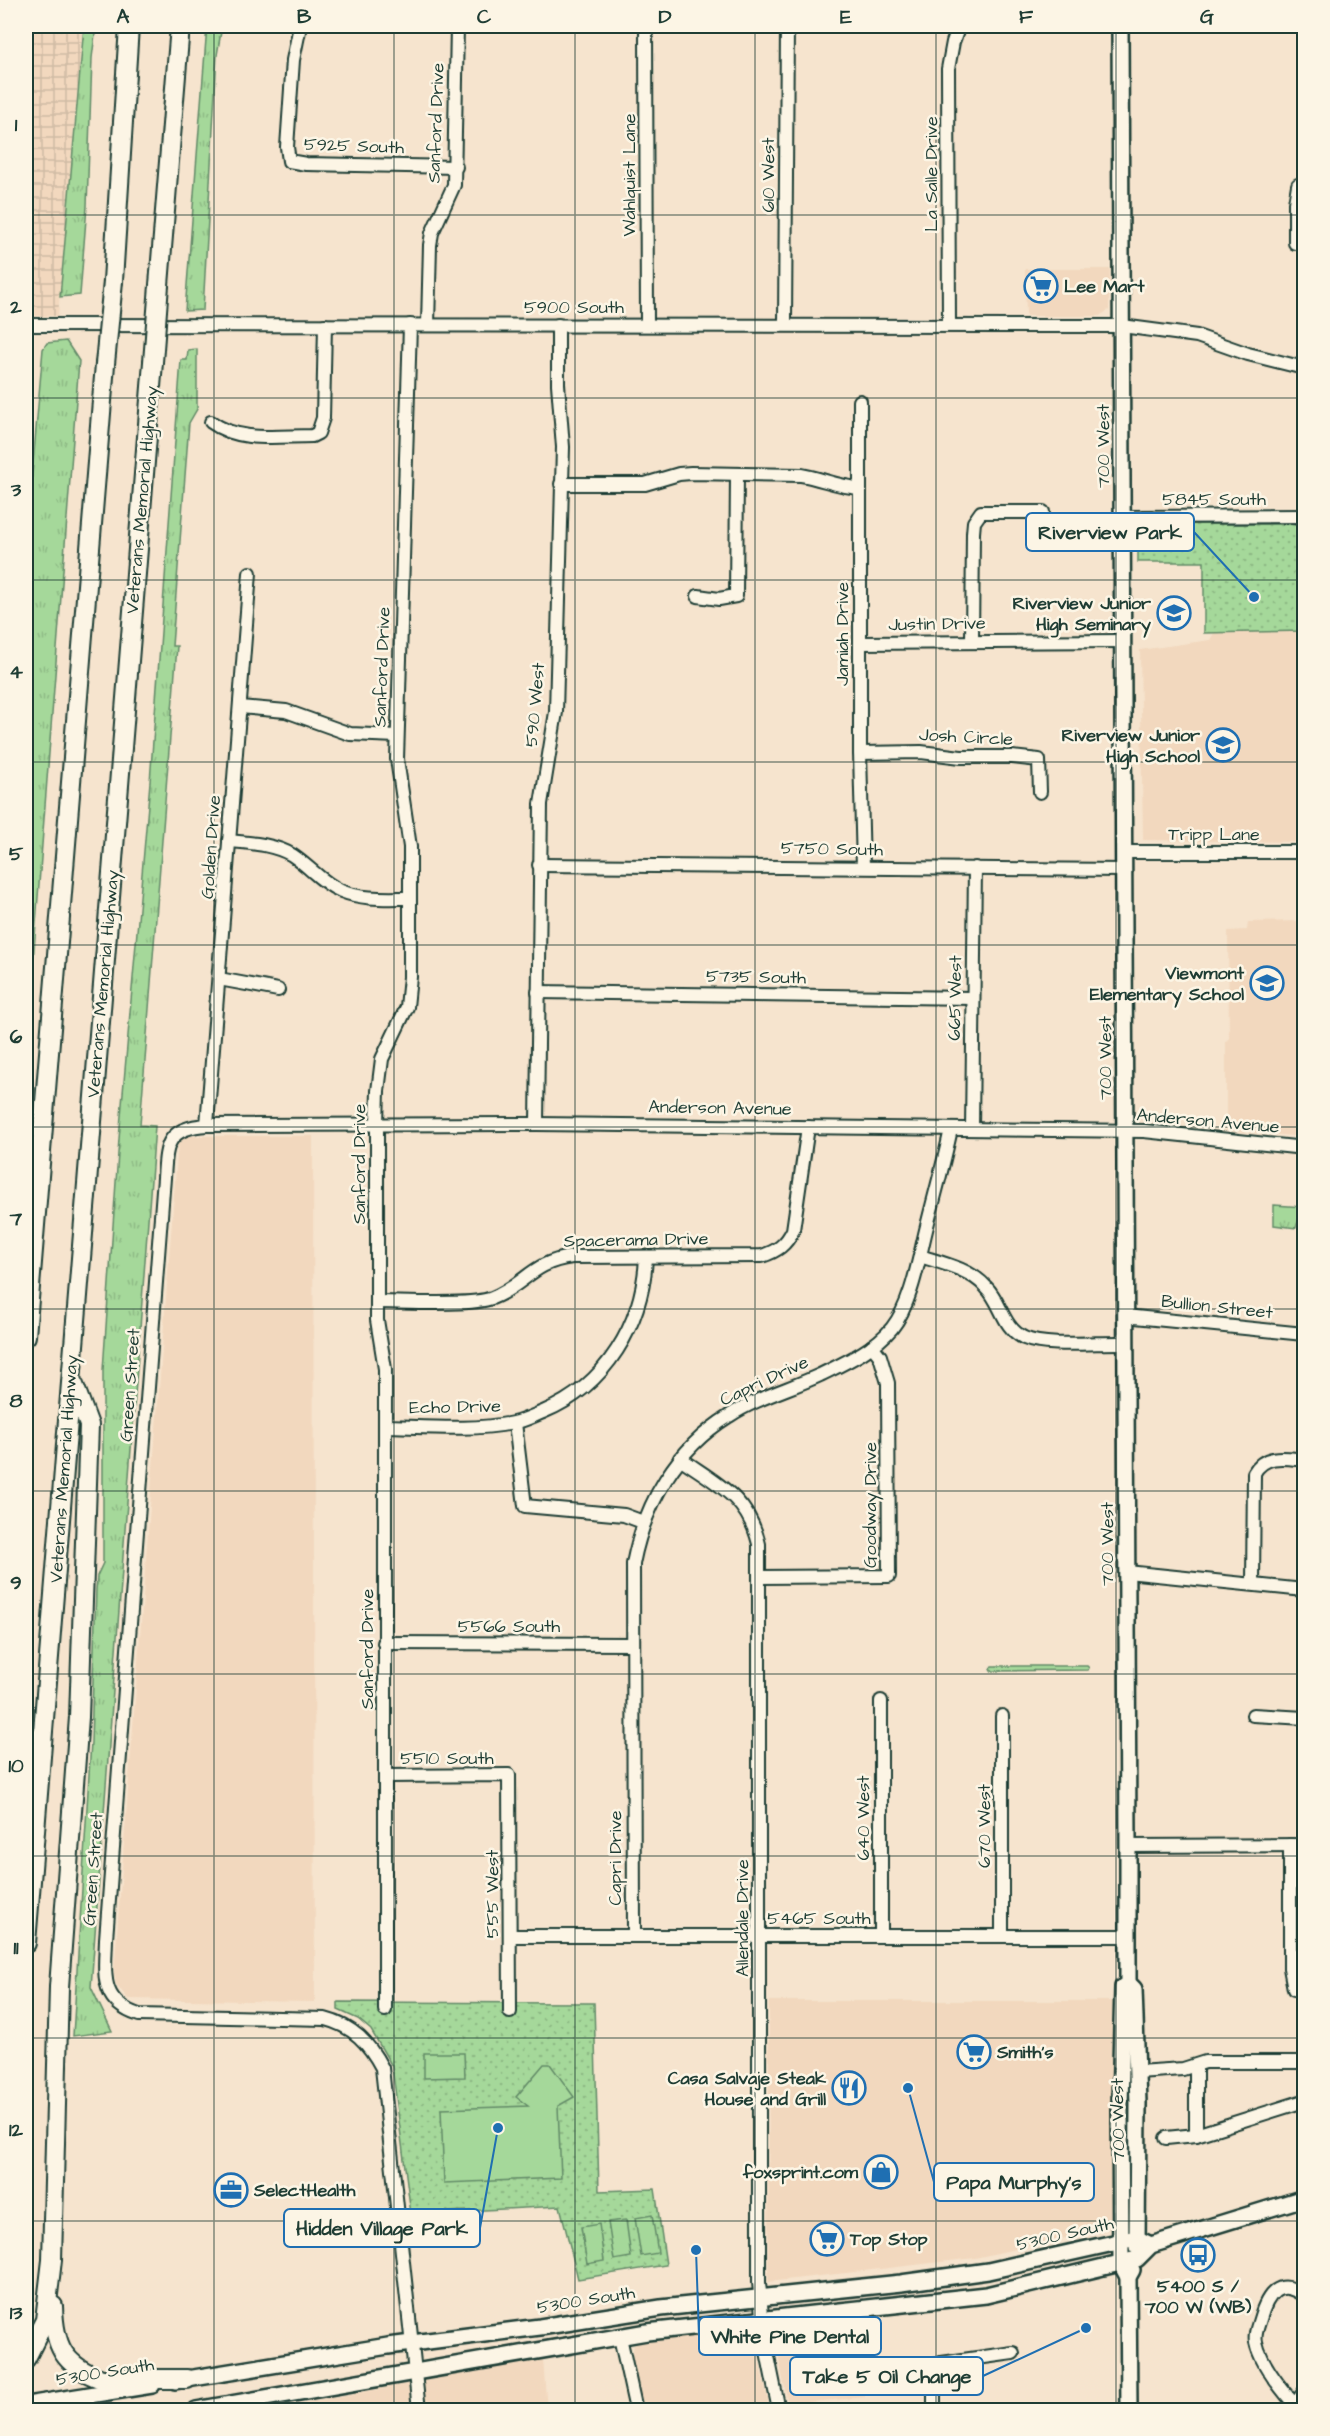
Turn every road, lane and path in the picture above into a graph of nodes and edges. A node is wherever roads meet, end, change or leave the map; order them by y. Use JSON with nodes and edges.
{"nodes":[{"id":1,"x":129,"y":26,"type":"edge"},
{"id":2,"x":180,"y":26,"type":"edge"},
{"id":3,"x":300,"y":26,"type":"edge"},
{"id":4,"x":457,"y":26,"type":"edge"},
{"id":5,"x":646,"y":26,"type":"edge"},
{"id":6,"x":787,"y":26,"type":"edge"},
{"id":7,"x":959,"y":26,"type":"edge"},
{"id":8,"x":1120,"y":26,"type":"edge"},
{"id":9,"x":456,"y":167,"type":"junction"},
{"id":10,"x":1305,"y":185,"type":"edge"},
{"id":11,"x":1295,"y":243,"type":"dead end"},
{"id":12,"x":647,"y":324,"type":"junction"},
{"id":13,"x":785,"y":324,"type":"junction"},
{"id":14,"x":950,"y":324,"type":"junction"},
{"id":15,"x":26,"y":325,"type":"edge"},
{"id":16,"x":325,"y":325,"type":"junction"},
{"id":17,"x":410,"y":325,"type":"junction"},
{"id":18,"x":428,"y":325,"type":"junction"},
{"id":19,"x":558,"y":325,"type":"junction"},
{"id":20,"x":1122,"y":326,"type":"junction"},
{"id":21,"x":1305,"y":368,"type":"edge"},
{"id":22,"x":860,"y":401,"type":"dead end"},
{"id":23,"x":211,"y":422,"type":"dead end"},
{"id":24,"x":737,"y":474,"type":"junction"},
{"id":25,"x":561,"y":484,"type":"junction"},
{"id":26,"x":860,"y":488,"type":"junction"},
{"id":27,"x":1043,"y":512,"type":"dead end"},
{"id":28,"x":1305,"y":516,"type":"edge"},
{"id":29,"x":1123,"y":517,"type":"junction"},
{"id":30,"x":250,"y":573,"type":"dead end"},
{"id":31,"x":698,"y":596,"type":"dead end"},
{"id":32,"x":1123,"y":641,"type":"junction"},
{"id":33,"x":972,"y":642,"type":"junction"},
{"id":34,"x":860,"y":643,"type":"junction"},
{"id":35,"x":240,"y":707,"type":"junction"},
{"id":36,"x":397,"y":736,"type":"junction"},
{"id":37,"x":860,"y":753,"type":"junction"},
{"id":38,"x":1040,"y":792,"type":"dead end"},
{"id":39,"x":229,"y":841,"type":"junction"},
{"id":40,"x":1124,"y":852,"type":"junction"},
{"id":41,"x":1305,"y":852,"type":"edge"},
{"id":42,"x":539,"y":865,"type":"junction"},
{"id":43,"x":863,"y":867,"type":"junction"},
{"id":44,"x":975,"y":868,"type":"junction"},
{"id":45,"x":1124,"y":870,"type":"junction"},
{"id":46,"x":410,"y":898,"type":"junction"},
{"id":47,"x":219,"y":979,"type":"junction"},
{"id":48,"x":278,"y":990,"type":"dead end"},
{"id":49,"x":538,"y":992,"type":"junction"},
{"id":50,"x":973,"y":998,"type":"junction"},
{"id":51,"x":377,"y":1123,"type":"junction"},
{"id":52,"x":537,"y":1124,"type":"junction"},
{"id":53,"x":207,"y":1125,"type":"junction"},
{"id":54,"x":808,"y":1127,"type":"junction"},
{"id":55,"x":951,"y":1129,"type":"junction"},
{"id":56,"x":972,"y":1129,"type":"junction"},
{"id":57,"x":1125,"y":1131,"type":"junction"},
{"id":58,"x":1305,"y":1148,"type":"edge"},
{"id":59,"x":165,"y":1169,"type":"joint"},
{"id":60,"x":920,"y":1256,"type":"junction"},
{"id":61,"x":646,"y":1257,"type":"junction"},
{"id":62,"x":27,"y":1287,"type":"edge"},
{"id":63,"x":377,"y":1302,"type":"junction"},
{"id":64,"x":1125,"y":1316,"type":"junction"},
{"id":65,"x":1305,"y":1334,"type":"edge"},
{"id":66,"x":26,"y":1336,"type":"edge"},
{"id":67,"x":1125,"y":1342,"type":"junction"},
{"id":68,"x":872,"y":1346,"type":"junction"},
{"id":69,"x":71,"y":1378,"type":"junction"},
{"id":70,"x":515,"y":1423,"type":"junction"},
{"id":71,"x":385,"y":1426,"type":"junction"},
{"id":72,"x":680,"y":1458,"type":"junction"},
{"id":73,"x":1305,"y":1460,"type":"edge"},
{"id":74,"x":643,"y":1522,"type":"junction"},
{"id":75,"x":1127,"y":1572,"type":"junction"},
{"id":76,"x":760,"y":1577,"type":"junction"},
{"id":77,"x":1253,"y":1584,"type":"junction"},
{"id":78,"x":1305,"y":1590,"type":"edge"},
{"id":79,"x":384,"y":1644,"type":"junction"},
{"id":80,"x":633,"y":1644,"type":"junction"},
{"id":81,"x":881,"y":1701,"type":"dead end"},
{"id":82,"x":1253,"y":1715,"type":"dead end"},
{"id":83,"x":1002,"y":1716,"type":"dead end"},
{"id":84,"x":1305,"y":1718,"type":"edge"},
{"id":85,"x":509,"y":1775,"type":"joint"},
{"id":86,"x":385,"y":1776,"type":"junction"},
{"id":87,"x":1290,"y":1845,"type":"junction"},
{"id":88,"x":1305,"y":1845,"type":"edge"},
{"id":89,"x":1128,"y":1846,"type":"junction"},
{"id":90,"x":510,"y":1936,"type":"junction"},
{"id":91,"x":634,"y":1936,"type":"junction"},
{"id":92,"x":759,"y":1936,"type":"junction"},
{"id":93,"x":881,"y":1936,"type":"junction"},
{"id":94,"x":1002,"y":1936,"type":"junction"},
{"id":95,"x":1128,"y":1936,"type":"junction"},
{"id":96,"x":26,"y":1943,"type":"edge"},
{"id":97,"x":1128,"y":1983,"type":"junction"},
{"id":98,"x":1305,"y":1991,"type":"edge"},
{"id":99,"x":385,"y":2010,"type":"dead end"},
{"id":100,"x":510,"y":2012,"type":"dead end"},
{"id":101,"x":1305,"y":2062,"type":"edge"},
{"id":102,"x":1196,"y":2066,"type":"junction"},
{"id":103,"x":1137,"y":2072,"type":"junction"},
{"id":104,"x":1305,"y":2101,"type":"edge"},
{"id":105,"x":1196,"y":2135,"type":"junction"},
{"id":106,"x":1166,"y":2138,"type":"dead end"},
{"id":107,"x":1305,"y":2198,"type":"edge"},
{"id":108,"x":1137,"y":2238,"type":"junction"},
{"id":109,"x":1121,"y":2241,"type":"junction"},
{"id":110,"x":1151,"y":2245,"type":"junction"},
{"id":111,"x":1137,"y":2259,"type":"junction"},
{"id":112,"x":52,"y":2260,"type":"junction"},
{"id":113,"x":1125,"y":2271,"type":"junction"},
{"id":114,"x":1305,"y":2296,"type":"edge"},
{"id":115,"x":760,"y":2297,"type":"junction"},
{"id":116,"x":762,"y":2318,"type":"junction"},
{"id":117,"x":620,"y":2337,"type":"junction"},
{"id":118,"x":411,"y":2343,"type":"junction"},
{"id":119,"x":1013,"y":2353,"type":"dead end"},
{"id":120,"x":26,"y":2358,"type":"edge"},
{"id":121,"x":934,"y":2364,"type":"junction"},
{"id":122,"x":868,"y":2369,"type":"dead end"},
{"id":123,"x":414,"y":2371,"type":"junction"},
{"id":124,"x":187,"y":2379,"type":"junction"},
{"id":125,"x":1305,"y":2392,"type":"edge"},
{"id":126,"x":1295,"y":2408,"type":"edge"},
{"id":127,"x":27,"y":2410,"type":"edge"},
{"id":128,"x":196,"y":2410,"type":"edge"},
{"id":129,"x":419,"y":2410,"type":"edge"},
{"id":130,"x":636,"y":2410,"type":"edge"},
{"id":131,"x":779,"y":2410,"type":"edge"},
{"id":132,"x":934,"y":2410,"type":"edge"},
{"id":133,"x":1129,"y":2410,"type":"edge"}],
"edges":[{"from":1,"to":62,"type":"highway","bridge":true},
{"from":2,"to":69,"type":"highway","name":"Veterans Memorial Highway","bridge":true},
{"from":3,"to":9,"type":"street","name":"5925 South"},
{"from":4,"to":9,"type":"street","name":"Sanford Drive"},
{"from":5,"to":12,"type":"street","name":"Wahlquist Lane"},
{"from":6,"to":13,"type":"street","name":"610 West"},
{"from":7,"to":14,"type":"street","name":"La Salle Drive"},
{"from":8,"to":20,"type":"main road","name":"700 West"},
{"from":9,"to":18,"type":"street","name":"Sanford Drive"},
{"from":10,"to":11,"type":"street"},
{"from":12,"to":13,"type":"street","name":"5900 South"},
{"from":12,"to":19,"type":"street","name":"5900 South"},
{"from":13,"to":14,"type":"street","name":"5900 South"},
{"from":14,"to":20,"type":"street","name":"5900 South"},
{"from":15,"to":16,"type":"street","name":"5900 South"},
{"from":16,"to":17,"type":"street","name":"5900 South"},
{"from":16,"to":23,"type":"street"},
{"from":17,"to":18,"type":"street","name":"5900 South"},
{"from":17,"to":36,"type":"street","name":"Sanford Drive"},
{"from":18,"to":19,"type":"street","name":"5900 South"},
{"from":19,"to":25,"type":"street","name":"590 West"},
{"from":20,"to":21,"type":"street","name":"5900 South"},
{"from":20,"to":29,"type":"main road","name":"700 West"},
{"from":22,"to":26,"type":"street","name":"Jamiah Drive"},
{"from":24,"to":25,"type":"street"},
{"from":24,"to":26,"type":"street"},
{"from":24,"to":31,"type":"street"},
{"from":25,"to":42,"type":"street","name":"590 West"},
{"from":26,"to":34,"type":"street","name":"Jamiah Drive"},
{"from":27,"to":33,"type":"street"},
{"from":28,"to":29,"type":"street","name":"5845 South"},
{"from":29,"to":32,"type":"main road","name":"700 West"},
{"from":30,"to":35,"type":"street","name":"Golden Drive"},
{"from":32,"to":33,"type":"street","name":"Justin Drive"},
{"from":32,"to":40,"type":"main road","name":"700 West"},
{"from":33,"to":34,"type":"street","name":"Justin Drive"},
{"from":34,"to":37,"type":"street","name":"Jamiah Drive"},
{"from":35,"to":36,"type":"street"},
{"from":35,"to":39,"type":"street","name":"Golden Drive"},
{"from":36,"to":46,"type":"street","name":"Sanford Drive"},
{"from":37,"to":38,"type":"street","name":"Josh Circle"},
{"from":37,"to":43,"type":"street","name":"Jamiah Drive"},
{"from":39,"to":46,"type":"street"},
{"from":39,"to":47,"type":"street","name":"Golden Drive"},
{"from":40,"to":41,"type":"street","name":"Tripp Lane"},
{"from":40,"to":45,"type":"main road","name":"700 West"},
{"from":42,"to":43,"type":"street","name":"5750 South"},
{"from":42,"to":49,"type":"street","name":"590 West"},
{"from":43,"to":44,"type":"street","name":"5750 South"},
{"from":44,"to":45,"type":"street","name":"5750 South"},
{"from":44,"to":50,"type":"street","name":"665 West"},
{"from":45,"to":57,"type":"main road","name":"700 West"},
{"from":46,"to":51,"type":"street","name":"Sanford Drive"},
{"from":47,"to":48,"type":"street"},
{"from":47,"to":53,"type":"street","name":"Golden Drive"},
{"from":49,"to":50,"type":"street","name":"5735 South"},
{"from":49,"to":52,"type":"street","name":"590 West"},
{"from":50,"to":56,"type":"street","name":"665 West"},
{"from":51,"to":52,"type":"street","name":"Anderson Avenue"},
{"from":51,"to":53,"type":"street","name":"Anderson Avenue"},
{"from":51,"to":63,"type":"street","name":"Sanford Drive"},
{"from":52,"to":54,"type":"street","name":"Anderson Avenue"},
{"from":53,"to":59,"type":"street","name":"Anderson Avenue"},
{"from":54,"to":55,"type":"street","name":"Anderson Avenue"},
{"from":54,"to":61,"type":"street","name":"Spacerama Drive"},
{"from":55,"to":56,"type":"street","name":"Anderson Avenue"},
{"from":55,"to":60,"type":"street","name":"Capri Drive"},
{"from":56,"to":57,"type":"street","name":"Anderson Avenue"},
{"from":57,"to":58,"type":"street","name":"Anderson Avenue"},
{"from":57,"to":64,"type":"main road","name":"700 West"},
{"from":59,"to":118,"type":"street","name":"Green Street"},
{"from":60,"to":67,"type":"street"},
{"from":60,"to":68,"type":"street","name":"Capri Drive"},
{"from":61,"to":63,"type":"street","name":"Spacerama Drive"},
{"from":61,"to":70,"type":"street","name":"Echo Drive"},
{"from":62,"to":66,"type":"highway"},
{"from":63,"to":71,"type":"street","name":"Sanford Drive"},
{"from":64,"to":65,"type":"street","name":"Bullion Street"},
{"from":64,"to":67,"type":"main road","name":"700 West"},
{"from":67,"to":75,"type":"main road","name":"700 West"},
{"from":68,"to":72,"type":"street","name":"Capri Drive"},
{"from":68,"to":76,"type":"street","name":"Goodway Drive"},
{"from":69,"to":96,"type":"highway","name":"Veterans Memorial Highway"},
{"from":69,"to":112,"type":"highway"},
{"from":70,"to":71,"type":"street","name":"Echo Drive"},
{"from":70,"to":74,"type":"street"},
{"from":71,"to":79,"type":"street","name":"Sanford Drive"},
{"from":72,"to":74,"type":"street","name":"Capri Drive"},
{"from":72,"to":76,"type":"street","name":"Allendale Drive"},
{"from":73,"to":77,"type":"street"},
{"from":74,"to":80,"type":"street","name":"Capri Drive"},
{"from":75,"to":77,"type":"street"},
{"from":75,"to":89,"type":"main road","name":"700 West"},
{"from":76,"to":92,"type":"street","name":"Allendale Drive"},
{"from":77,"to":78,"type":"street"},
{"from":79,"to":80,"type":"street","name":"5566 South"},
{"from":79,"to":86,"type":"street","name":"Sanford Drive"},
{"from":80,"to":91,"type":"street","name":"Capri Drive"},
{"from":81,"to":93,"type":"street","name":"640 West"},
{"from":82,"to":84,"type":"street"},
{"from":83,"to":94,"type":"street","name":"670 West"},
{"from":85,"to":86,"type":"street","name":"5510 South"},
{"from":85,"to":90,"type":"street","name":"555 West"},
{"from":86,"to":99,"type":"street","name":"Sanford Drive"},
{"from":87,"to":88,"type":"street"},
{"from":87,"to":89,"type":"street"},
{"from":87,"to":98,"type":"street"},
{"from":89,"to":95,"type":"main road","name":"700 West"},
{"from":90,"to":91,"type":"street","name":"5465 South"},
{"from":90,"to":100,"type":"street","name":"555 West"},
{"from":91,"to":92,"type":"street","name":"5465 South"},
{"from":92,"to":93,"type":"street","name":"5465 South"},
{"from":92,"to":115,"type":"street","name":"Allendale Drive"},
{"from":93,"to":94,"type":"street","name":"5465 South"},
{"from":94,"to":95,"type":"street","name":"5465 South"},
{"from":95,"to":97,"type":"main road","name":"700 West"},
{"from":97,"to":103,"type":"main road","name":"700 West"},
{"from":97,"to":109,"type":"main road","name":"700 West"},
{"from":101,"to":102,"type":"street"},
{"from":102,"to":103,"type":"street"},
{"from":102,"to":105,"type":"street"},
{"from":103,"to":108,"type":"main road","name":"700 West"},
{"from":104,"to":105,"type":"street"},
{"from":105,"to":106,"type":"street"},
{"from":107,"to":110,"type":"main road"},
{"from":108,"to":109,"type":"main road","name":"5300 South"},
{"from":108,"to":110,"type":"main road","name":"5300 South"},
{"from":108,"to":111,"type":"main road","name":"700 West"},
{"from":109,"to":113,"type":"main road","name":"700 West"},
{"from":109,"to":115,"type":"main road","name":"5300 South"},
{"from":110,"to":111,"type":"main road"},
{"from":111,"to":113,"type":"main road"},
{"from":112,"to":120,"type":"highway"},
{"from":112,"to":124,"type":"highway"},
{"from":113,"to":116,"type":"main road"},
{"from":113,"to":133,"type":"main road","name":"700 West"},
{"from":114,"to":126,"type":"street"},
{"from":115,"to":116,"type":"street","name":"Allendale Drive"},
{"from":115,"to":118,"type":"main road","name":"5300 South"},
{"from":116,"to":117,"type":"main road"},
{"from":116,"to":131,"type":"street","name":"Allendale Drive"},
{"from":117,"to":123,"type":"main road"},
{"from":117,"to":130,"type":"street"},
{"from":118,"to":123,"type":"street","name":"Green Street"},
{"from":118,"to":124,"type":"main road","name":"5300 South"},
{"from":119,"to":121,"type":"street"},
{"from":121,"to":122,"type":"street"},
{"from":121,"to":132,"type":"street"},
{"from":123,"to":128,"type":"main road"},
{"from":123,"to":129,"type":"street","name":"Green Street"},
{"from":124,"to":127,"type":"main road","name":"5300 South"},
{"from":125,"to":126,"type":"street"}]}
